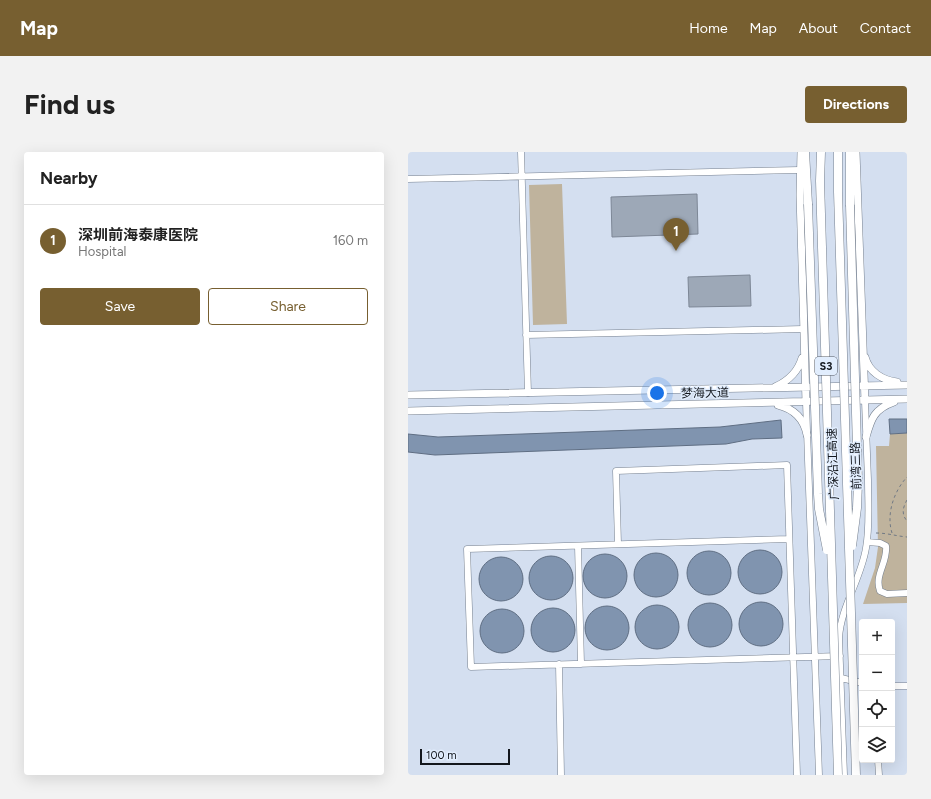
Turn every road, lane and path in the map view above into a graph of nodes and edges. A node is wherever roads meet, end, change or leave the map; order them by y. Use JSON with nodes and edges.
{"nodes":[{"id":1,"x":521,"y":152,"type":"edge"},
{"id":2,"x":801,"y":152,"type":"edge"},
{"id":3,"x":805,"y":152,"type":"edge"},
{"id":4,"x":821,"y":152,"type":"edge"},
{"id":5,"x":838,"y":152,"type":"edge"},
{"id":6,"x":850,"y":152,"type":"edge"},
{"id":7,"x":856,"y":152,"type":"edge"},
{"id":8,"x":800,"y":170,"type":"junction"},
{"id":9,"x":521,"y":176,"type":"junction"},
{"id":10,"x":408,"y":179,"type":"edge"},
{"id":11,"x":803,"y":329,"type":"junction"},
{"id":12,"x":526,"y":336,"type":"junction"},
{"id":13,"x":863,"y":348,"type":"junction"},
{"id":14,"x":804,"y":352,"type":"junction"},
{"id":15,"x":907,"y":384,"type":"edge"},
{"id":16,"x":865,"y":386,"type":"junction"},
{"id":17,"x":805,"y":387,"type":"junction"},
{"id":18,"x":771,"y":388,"type":"junction"},
{"id":19,"x":528,"y":393,"type":"junction"},
{"id":20,"x":408,"y":395,"type":"edge"},
{"id":21,"x":905,"y":399,"type":"edge"},
{"id":22,"x":865,"y":401,"type":"junction"},
{"id":23,"x":806,"y":402,"type":"junction"},
{"id":24,"x":768,"y":403,"type":"junction"},
{"id":25,"x":408,"y":411,"type":"edge"},
{"id":26,"x":807,"y":435,"type":"junction"},
{"id":27,"x":866,"y":437,"type":"junction"},
{"id":28,"x":907,"y":477,"type":"edge"},
{"id":29,"x":907,"y":500,"type":"edge"},
{"id":30,"x":907,"y":521,"type":"edge"},
{"id":31,"x":876,"y":533,"type":"dead end"},
{"id":32,"x":892,"y":533,"type":"junction"},
{"id":33,"x":907,"y":537,"type":"edge"},
{"id":34,"x":789,"y":539,"type":"junction"},
{"id":35,"x":867,"y":542,"type":"junction"},
{"id":36,"x":618,"y":544,"type":"junction"},
{"id":37,"x":578,"y":546,"type":"junction"},
{"id":38,"x":849,"y":575,"type":"junction"},
{"id":39,"x":832,"y":581,"type":"junction"},
{"id":40,"x":907,"y":593,"type":"edge"},
{"id":41,"x":840,"y":656,"type":"junction"},
{"id":42,"x":815,"y":657,"type":"junction"},
{"id":43,"x":793,"y":658,"type":"junction"},
{"id":44,"x":558,"y":664,"type":"junction"},
{"id":45,"x":581,"y":664,"type":"junction"},
{"id":46,"x":841,"y":678,"type":"junction"},
{"id":47,"x":859,"y":682,"type":"edge"},
{"id":48,"x":895,"y":686,"type":"edge"},
{"id":49,"x":907,"y":686,"type":"edge"},
{"id":50,"x":878,"y":763,"type":"edge"},
{"id":51,"x":561,"y":775,"type":"edge"},
{"id":52,"x":797,"y":775,"type":"edge"},
{"id":53,"x":819,"y":775,"type":"edge"},
{"id":54,"x":838,"y":775,"type":"edge"},
{"id":55,"x":844,"y":775,"type":"edge"},
{"id":56,"x":856,"y":775,"type":"edge"},
{"id":57,"x":879,"y":775,"type":"edge"}],
"edges":[{"from":1,"to":9,"type":"street"},
{"from":2,"to":8,"type":"main road"},
{"from":3,"to":39,"type":"highway","bridge":true},
{"from":4,"to":39,"type":"highway","name":"广深沿江高速","number":"S3","bridge":true},
{"from":5,"to":38,"type":"highway","name":"广深沿江高速","number":"S3","bridge":true},
{"from":6,"to":38,"type":"highway","bridge":true},
{"from":7,"to":13,"type":"main road","name":"前湾三路"},
{"from":8,"to":9,"type":"street"},
{"from":8,"to":11,"type":"main road"},
{"from":9,"to":10,"type":"street"},
{"from":9,"to":12,"type":"street"},
{"from":11,"to":12,"type":"street"},
{"from":11,"to":14,"type":"main road"},
{"from":12,"to":19,"type":"street"},
{"from":13,"to":15,"type":"main road"},
{"from":13,"to":16,"type":"main road","name":"前湾三路"},
{"from":14,"to":17,"type":"main road"},
{"from":14,"to":18,"type":"main road"},
{"from":15,"to":16,"type":"main road","name":"梦海大道"},
{"from":16,"to":17,"type":"main road","name":"梦海大道"},
{"from":16,"to":22,"type":"main road","name":"前湾三路"},
{"from":17,"to":18,"type":"main road","name":"梦海大道"},
{"from":17,"to":23,"type":"main road"},
{"from":18,"to":19,"type":"main road","name":"梦海大道"},
{"from":19,"to":20,"type":"main road","name":"梦海大道"},
{"from":21,"to":22,"type":"main road","name":"梦海大道"},
{"from":21,"to":27,"type":"main road"},
{"from":22,"to":23,"type":"main road","name":"梦海大道"},
{"from":22,"to":27,"type":"street","name":"前湾三路"},
{"from":23,"to":24,"type":"main road","name":"梦海大道"},
{"from":23,"to":26,"type":"street"},
{"from":24,"to":25,"type":"main road","name":"梦海大道"},
{"from":24,"to":26,"type":"main road"},
{"from":26,"to":42,"type":"street"},
{"from":27,"to":35,"type":"street","name":"前湾三路"},
{"from":28,"to":32,"type":"path"},
{"from":29,"to":30,"type":"path"},
{"from":31,"to":32,"type":"path"},
{"from":32,"to":33,"type":"path"},
{"from":34,"to":36,"type":"street"},
{"from":34,"to":36,"type":"street"},
{"from":34,"to":43,"type":"street"},
{"from":35,"to":40,"type":"street"},
{"from":35,"to":41,"type":"street","name":"前湾三路"},
{"from":36,"to":37,"type":"street"},
{"from":37,"to":44,"type":"street"},
{"from":37,"to":45,"type":"street"},
{"from":38,"to":56,"type":"highway","name":"广深沿江高速","number":"S3","bridge":true},
{"from":39,"to":54,"type":"highway","name":"广深沿江高速","number":"S3","bridge":true},
{"from":41,"to":42,"type":"street"},
{"from":41,"to":46,"type":"street","name":"前湾三路"},
{"from":42,"to":43,"type":"street"},
{"from":42,"to":53,"type":"street"},
{"from":43,"to":45,"type":"street"},
{"from":43,"to":52,"type":"street"},
{"from":44,"to":45,"type":"street"},
{"from":44,"to":51,"type":"street"},
{"from":46,"to":47,"type":"street"},
{"from":46,"to":55,"type":"street","name":"前湾三路"},
{"from":48,"to":49,"type":"street"},
{"from":50,"to":57,"type":"street"}]}
